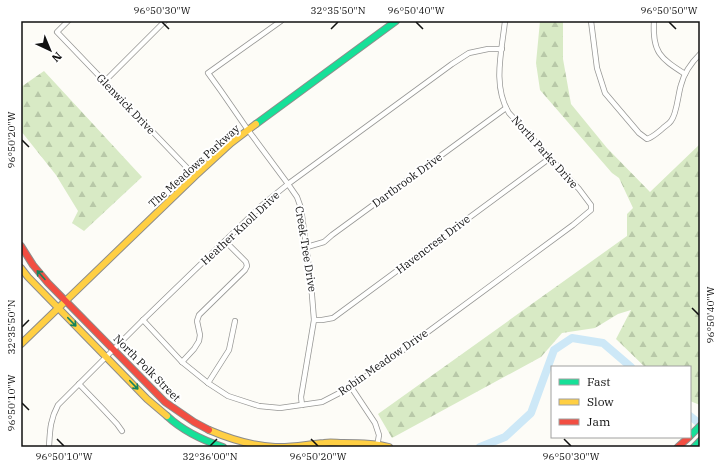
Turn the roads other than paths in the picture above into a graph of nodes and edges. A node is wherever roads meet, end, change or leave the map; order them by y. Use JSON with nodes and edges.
{"nodes":[{"id":1,"x":68,"y":21,"type":"edge"},
{"id":2,"x":165,"y":21,"type":"edge"},
{"id":3,"x":281,"y":21,"type":"edge"},
{"id":4,"x":396,"y":21,"type":"edge"},
{"id":5,"x":505,"y":21,"type":"edge"},
{"id":6,"x":591,"y":21,"type":"edge"},
{"id":7,"x":654,"y":21,"type":"edge"},
{"id":8,"x":502,"y":49,"type":"junction"},
{"id":9,"x":700,"y":54,"type":"edge"},
{"id":10,"x":685,"y":74,"type":"junction"},
{"id":11,"x":104,"y":82,"type":"junction"},
{"id":12,"x":506,"y":108,"type":"junction"},
{"id":13,"x":248,"y":130,"type":"junction"},
{"id":14,"x":550,"y":158,"type":"junction"},
{"id":15,"x":195,"y":176,"type":"junction"},
{"id":16,"x":288,"y":184,"type":"junction"},
{"id":17,"x":592,"y":210,"type":"joint"},
{"id":18,"x":225,"y":241,"type":"junction"},
{"id":19,"x":21,"y":246,"type":"edge"},
{"id":20,"x":307,"y":247,"type":"junction"},
{"id":21,"x":21,"y":268,"type":"edge"},
{"id":22,"x":65,"y":300,"type":"junction"},
{"id":23,"x":58,"y":307,"type":"junction"},
{"id":24,"x":143,"y":320,"type":"junction"},
{"id":25,"x":314,"y":320,"type":"junction"},
{"id":26,"x":235,"y":321,"type":"dead end"},
{"id":27,"x":21,"y":344,"type":"edge"},
{"id":28,"x":114,"y":349,"type":"junction"},
{"id":29,"x":107,"y":357,"type":"junction"},
{"id":30,"x":182,"y":362,"type":"junction"},
{"id":31,"x":208,"y":383,"type":"junction"},
{"id":32,"x":79,"y":384,"type":"junction"},
{"id":33,"x":351,"y":387,"type":"junction"},
{"id":34,"x":302,"y":405,"type":"junction"},
{"id":35,"x":700,"y":426,"type":"edge"},
{"id":36,"x":122,"y":431,"type":"dead end"},
{"id":37,"x":691,"y":435,"type":"edge"},
{"id":38,"x":688,"y":438,"type":"edge"},
{"id":39,"x":378,"y":446,"type":"edge"},
{"id":40,"x":49,"y":447,"type":"edge"},
{"id":41,"x":223,"y":447,"type":"edge"},
{"id":42,"x":389,"y":447,"type":"edge"},
{"id":43,"x":678,"y":447,"type":"edge"}],
"edges":[{"from":1,"to":11,"type":"street","name":"Glenwick Drive"},
{"from":2,"to":11,"type":"street"},
{"from":3,"to":13,"type":"street","name":"Creek Tree Drive"},
{"from":4,"to":13,"type":"main road","name":"The Meadows Parkway"},
{"from":5,"to":8,"type":"street","name":"North Parks Drive"},
{"from":6,"to":10,"type":"street"},
{"from":7,"to":10,"type":"street"},
{"from":8,"to":12,"type":"street","name":"North Parks Drive"},
{"from":8,"to":16,"type":"street","name":"Heather Knoll Drive"},
{"from":9,"to":10,"type":"street"},
{"from":11,"to":15,"type":"street","name":"Glenwick Drive"},
{"from":12,"to":14,"type":"street","name":"North Parks Drive"},
{"from":12,"to":20,"type":"street","name":"Dartbrook Drive"},
{"from":13,"to":15,"type":"main road","name":"The Meadows Parkway"},
{"from":13,"to":16,"type":"street","name":"Creek Tree Drive"},
{"from":14,"to":17,"type":"street","name":"North Parks Drive"},
{"from":14,"to":25,"type":"street","name":"Havencrest Drive"},
{"from":15,"to":22,"type":"main road","name":"The Meadows Parkway"},
{"from":16,"to":18,"type":"street","name":"Heather Knoll Drive"},
{"from":16,"to":20,"type":"street","name":"Creek Tree Drive"},
{"from":17,"to":33,"type":"street","name":"Robin Meadow Drive"},
{"from":18,"to":24,"type":"street","name":"Heather Knoll Drive"},
{"from":18,"to":30,"type":"street"},
{"from":22,"to":19,"type":"main road","name":"North Polk Street","one_way":true},
{"from":20,"to":25,"type":"street","name":"Creek Tree Drive"},
{"from":21,"to":23,"type":"main road","name":"North Polk Street"},
{"from":22,"to":23,"type":"main road","name":"The Meadows Parkway"},
{"from":22,"to":28,"type":"main road","name":"North Polk Street"},
{"from":23,"to":27,"type":"main road","name":"The Meadows Parkway"},
{"from":23,"to":29,"type":"main road","name":"North Polk Street","one_way":true},
{"from":24,"to":28,"type":"street","name":"Heather Knoll Drive"},
{"from":24,"to":30,"type":"street","name":"Robin Meadow Drive"},
{"from":25,"to":34,"type":"street","name":"Creek Tree Drive"},
{"from":26,"to":31,"type":"street"},
{"from":28,"to":29,"type":"street","name":"Heather Knoll Drive"},
{"from":28,"to":39,"type":"main road","name":"North Polk Street"},
{"from":29,"to":32,"type":"street","name":"Heather Knoll Drive"},
{"from":29,"to":41,"type":"main road","name":"North Polk Street","one_way":true},
{"from":30,"to":31,"type":"street","name":"Robin Meadow Drive"},
{"from":31,"to":34,"type":"street","name":"Robin Meadow Drive"},
{"from":32,"to":36,"type":"street"},
{"from":32,"to":40,"type":"street","name":"Heather Knoll Drive"},
{"from":33,"to":34,"type":"street","name":"Robin Meadow Drive"},
{"from":33,"to":39,"type":"street"},
{"from":35,"to":37,"type":"main road"},
{"from":38,"to":43,"type":"main road"},
{"from":39,"to":42,"type":"main road","name":"North Polk Street"}]}
